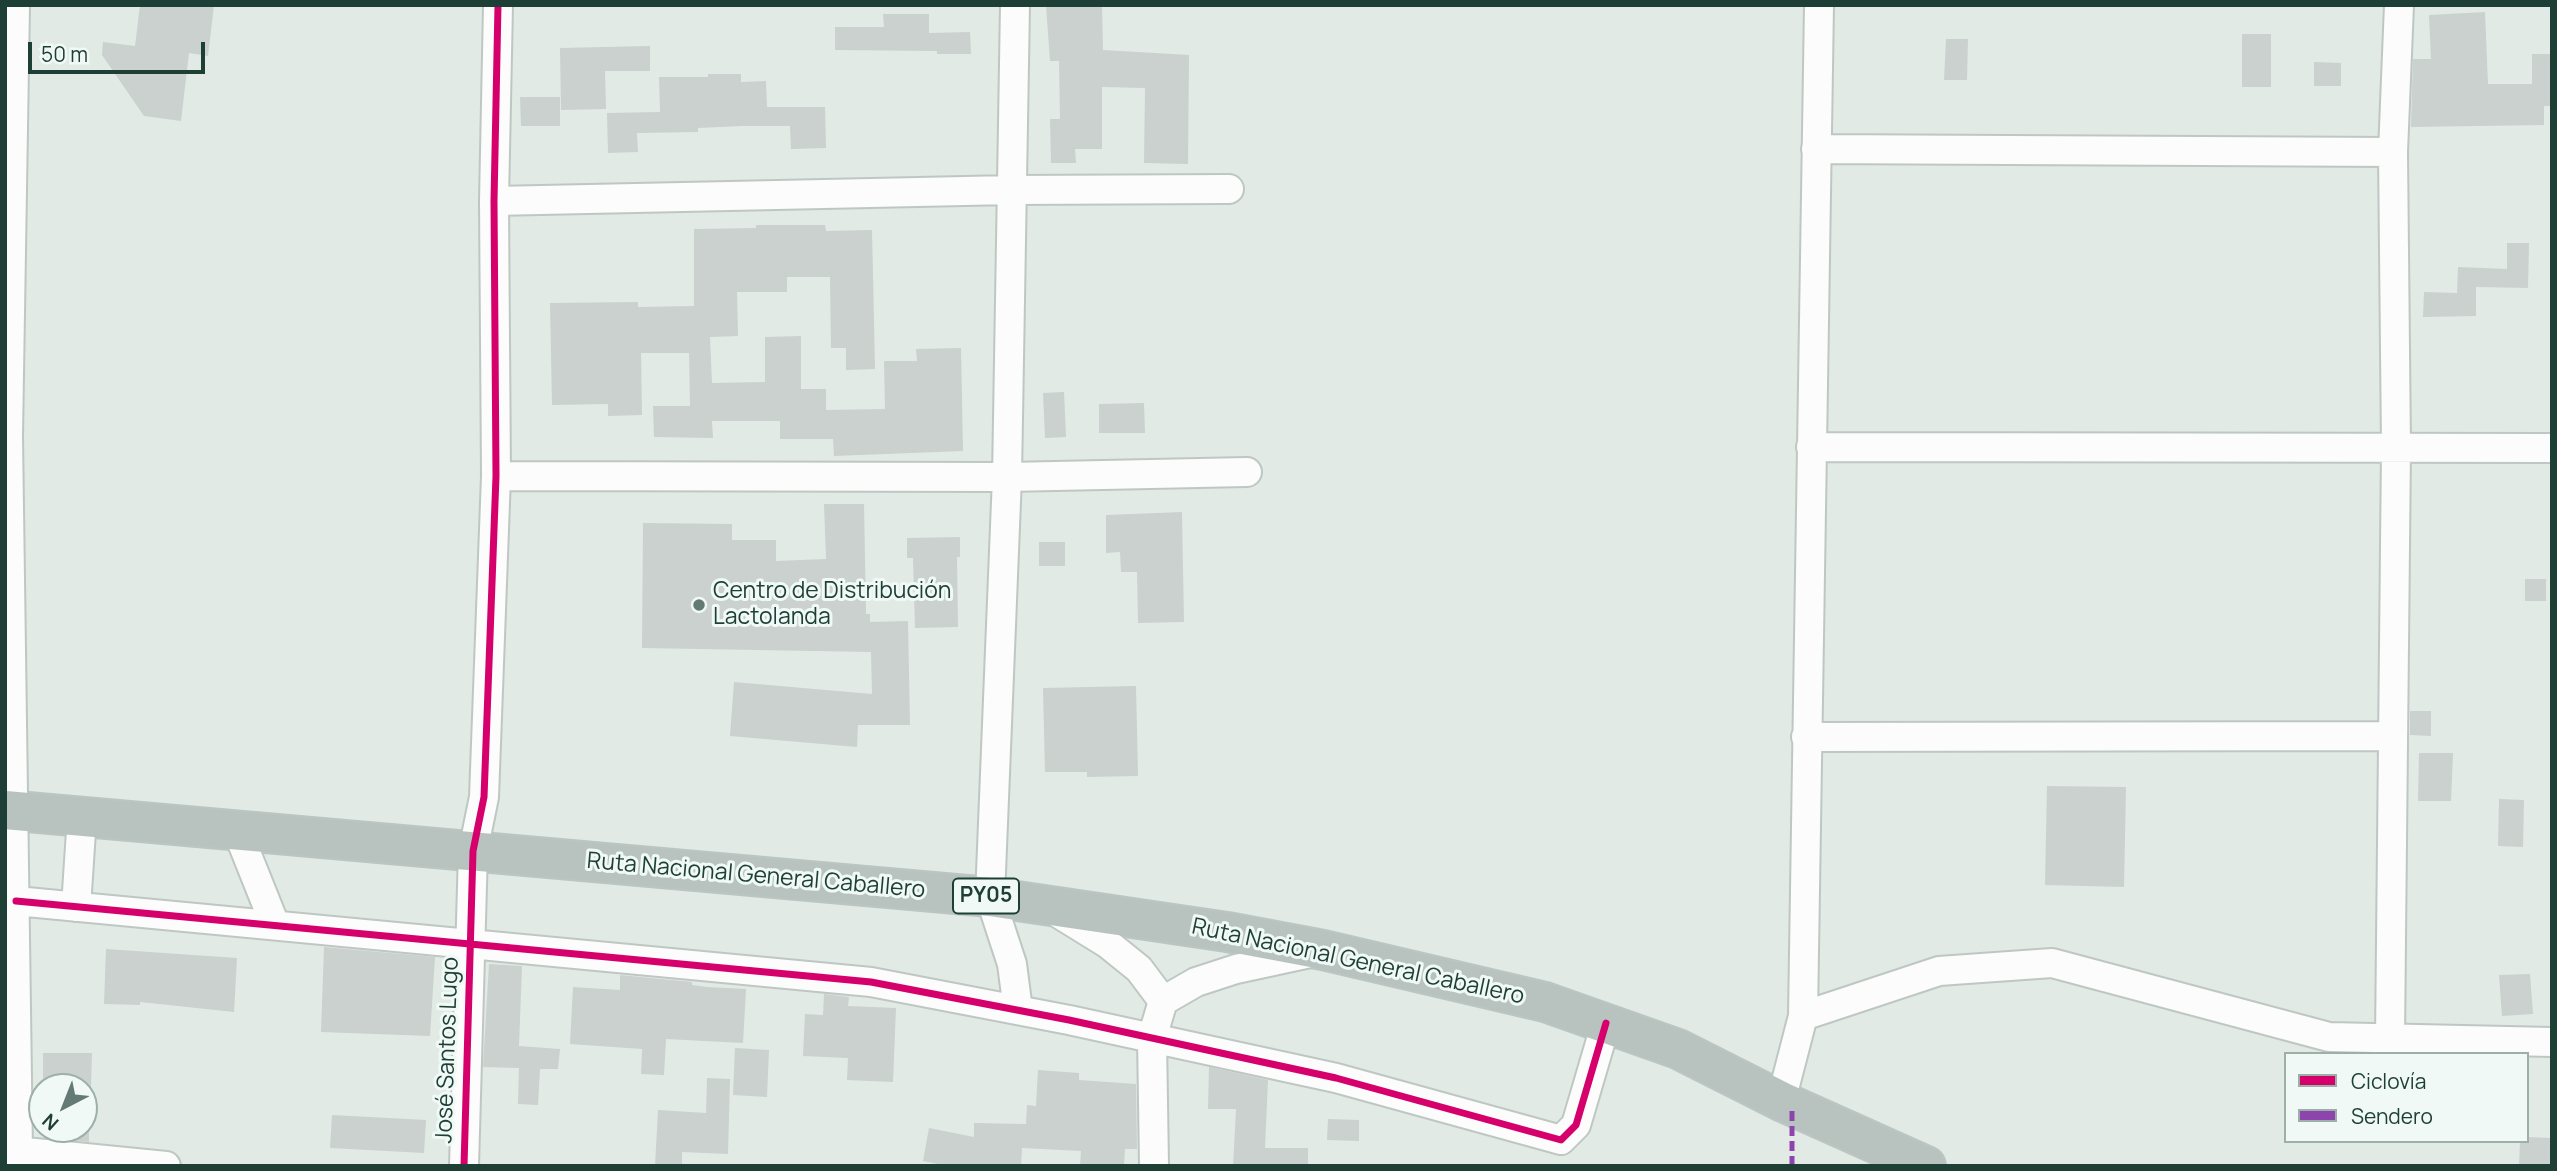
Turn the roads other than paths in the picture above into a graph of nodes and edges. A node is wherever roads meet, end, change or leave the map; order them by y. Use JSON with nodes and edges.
{"nodes":[{"id":1,"x":15,"y":5,"type":"edge"},
{"id":2,"x":498,"y":5,"type":"edge"},
{"id":3,"x":1014,"y":5,"type":"edge"},
{"id":4,"x":1819,"y":5,"type":"edge"},
{"id":5,"x":2399,"y":5,"type":"edge"},
{"id":6,"x":1816,"y":149,"type":"junction"},
{"id":7,"x":2393,"y":152,"type":"junction"},
{"id":8,"x":9,"y":165,"type":"edge"},
{"id":9,"x":1229,"y":189,"type":"dead end"},
{"id":10,"x":1012,"y":190,"type":"junction"},
{"id":11,"x":494,"y":201,"type":"junction"},
{"id":12,"x":7,"y":435,"type":"edge"},
{"id":13,"x":1811,"y":447,"type":"junction"},
{"id":14,"x":2396,"y":448,"type":"junction"},
{"id":15,"x":2552,"y":448,"type":"edge"},
{"id":16,"x":1247,"y":472,"type":"dead end"},
{"id":17,"x":496,"y":476,"type":"junction"},
{"id":18,"x":1007,"y":477,"type":"junction"},
{"id":19,"x":2393,"y":736,"type":"junction"},
{"id":20,"x":1806,"y":737,"type":"junction"},
{"id":21,"x":10,"y":810,"type":"edge"},
{"id":22,"x":82,"y":816,"type":"junction"},
{"id":23,"x":237,"y":830,"type":"junction"},
{"id":24,"x":473,"y":851,"type":"junction"},
{"id":25,"x":989,"y":897,"type":"junction"},
{"id":26,"x":16,"y":901,"type":"junction"},
{"id":27,"x":1045,"y":905,"type":"junction"},
{"id":28,"x":76,"y":907,"type":"junction"},
{"id":29,"x":275,"y":925,"type":"junction"},
{"id":30,"x":470,"y":943,"type":"junction"},
{"id":31,"x":1323,"y":950,"type":"junction"},
{"id":32,"x":1163,"y":1001,"type":"junction"},
{"id":33,"x":1018,"y":1010,"type":"junction"},
{"id":34,"x":1803,"y":1016,"type":"junction"},
{"id":35,"x":1606,"y":1023,"type":"junction"},
{"id":36,"x":1152,"y":1038,"type":"junction"},
{"id":37,"x":2390,"y":1039,"type":"junction"},
{"id":38,"x":2552,"y":1042,"type":"edge"},
{"id":39,"x":1781,"y":1101,"type":"junction"},
{"id":40,"x":12,"y":1151,"type":"edge"},
{"id":41,"x":160,"y":1166,"type":"edge"},
{"id":42,"x":166,"y":1166,"type":"edge"},
{"id":43,"x":464,"y":1166,"type":"edge"},
{"id":44,"x":1154,"y":1166,"type":"edge"},
{"id":45,"x":1926,"y":1166,"type":"edge"}],
"edges":[{"from":1,"to":8,"type":"street"},
{"from":2,"to":11,"type":"street","name":"José Santos Lugo"},
{"from":3,"to":10,"type":"street"},
{"from":4,"to":6,"type":"street"},
{"from":5,"to":7,"type":"street"},
{"from":6,"to":7,"type":"street"},
{"from":6,"to":13,"type":"street"},
{"from":7,"to":14,"type":"street"},
{"from":8,"to":12,"type":"street"},
{"from":9,"to":10,"type":"street"},
{"from":10,"to":11,"type":"street"},
{"from":10,"to":18,"type":"street"},
{"from":11,"to":17,"type":"street","name":"José Santos Lugo"},
{"from":12,"to":21,"type":"street"},
{"from":13,"to":14,"type":"street"},
{"from":13,"to":20,"type":"street"},
{"from":14,"to":15,"type":"street"},
{"from":14,"to":19,"type":"street"},
{"from":16,"to":18,"type":"street"},
{"from":17,"to":18,"type":"street"},
{"from":17,"to":24,"type":"street","name":"José Santos Lugo"},
{"from":18,"to":25,"type":"street"},
{"from":19,"to":20,"type":"street"},
{"from":19,"to":37,"type":"street"},
{"from":20,"to":34,"type":"street"},
{"from":21,"to":22,"type":"highway","name":"Ruta Nacional General Caballero","number":"PY05"},
{"from":21,"to":26,"type":"street"},
{"from":22,"to":23,"type":"highway","name":"Ruta Nacional General Caballero","number":"PY05"},
{"from":22,"to":28,"type":"street"},
{"from":23,"to":24,"type":"highway","name":"Ruta Nacional General Caballero","number":"PY05"},
{"from":23,"to":29,"type":"street"},
{"from":24,"to":25,"type":"highway","name":"Ruta Nacional General Caballero","number":"PY05"},
{"from":24,"to":30,"type":"street","name":"José Santos Lugo"},
{"from":25,"to":27,"type":"highway","name":"Ruta Nacional General Caballero","number":"PY05"},
{"from":25,"to":33,"type":"street"},
{"from":26,"to":28,"type":"street"},
{"from":26,"to":40,"type":"street"},
{"from":27,"to":31,"type":"highway","name":"Ruta Nacional General Caballero","number":"PY05"},
{"from":27,"to":32,"type":"street"},
{"from":28,"to":29,"type":"street"},
{"from":29,"to":30,"type":"street"},
{"from":30,"to":33,"type":"street"},
{"from":30,"to":43,"type":"street","name":"José Santos Lugo"},
{"from":31,"to":32,"type":"street"},
{"from":31,"to":35,"type":"highway","name":"Ruta Nacional General Caballero","number":"PY05"},
{"from":32,"to":36,"type":"street"},
{"from":33,"to":36,"type":"street"},
{"from":34,"to":37,"type":"street"},
{"from":34,"to":39,"type":"street"},
{"from":35,"to":36,"type":"street"},
{"from":35,"to":39,"type":"highway","name":"Ruta Nacional General Caballero","number":"PY05"},
{"from":36,"to":44,"type":"street"},
{"from":37,"to":38,"type":"street"},
{"from":39,"to":45,"type":"highway","name":"Ruta Nacional General Caballero","number":"PY05"},
{"from":40,"to":41,"type":"street"},
{"from":41,"to":42,"type":"street"}]}
